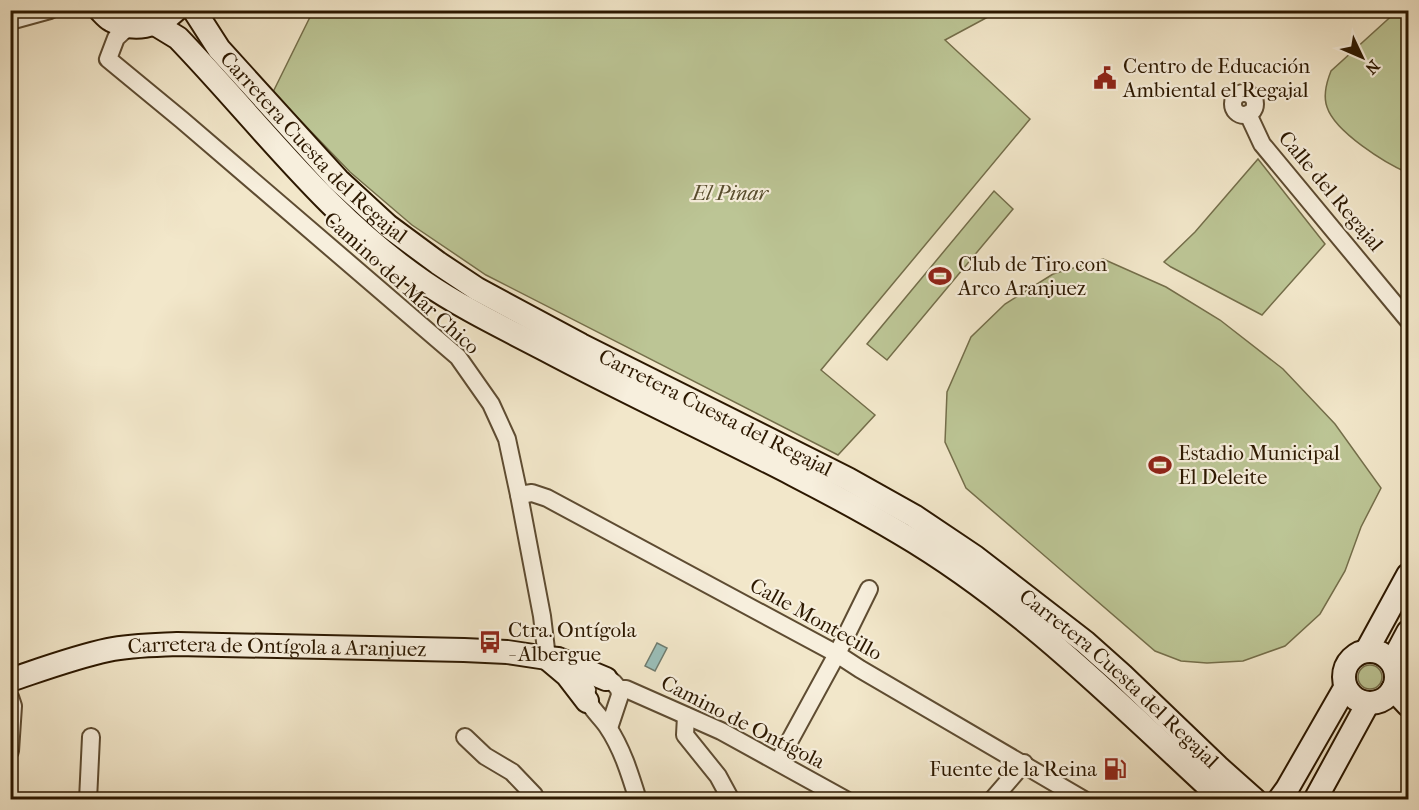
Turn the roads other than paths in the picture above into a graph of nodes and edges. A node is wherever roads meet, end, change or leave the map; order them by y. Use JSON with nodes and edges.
{"nodes":[{"id":1,"x":50,"y":10,"type":"edge"},
{"id":2,"x":99,"y":10,"type":"edge"},
{"id":3,"x":176,"y":10,"type":"edge"},
{"id":4,"x":194,"y":10,"type":"edge"},
{"id":5,"x":10,"y":21,"type":"edge"},
{"id":6,"x":155,"y":24,"type":"junction"},
{"id":7,"x":129,"y":26,"type":"junction"},
{"id":8,"x":1248,"y":114,"type":"dead end"},
{"id":9,"x":1408,"y":320,"type":"edge"},
{"id":10,"x":519,"y":495,"type":"junction"},
{"id":11,"x":1408,"y":575,"type":"edge"},
{"id":12,"x":869,"y":589,"type":"dead end"},
{"id":13,"x":1408,"y":632,"type":"edge"},
{"id":14,"x":1367,"y":650,"type":"junction"},
{"id":15,"x":837,"y":654,"type":"junction"},
{"id":16,"x":547,"y":658,"type":"junction"},
{"id":17,"x":1392,"y":662,"type":"junction"},
{"id":18,"x":10,"y":680,"type":"edge"},
{"id":19,"x":1345,"y":688,"type":"junction"},
{"id":20,"x":1393,"y":689,"type":"junction"},
{"id":21,"x":614,"y":691,"type":"junction"},
{"id":22,"x":10,"y":697,"type":"edge"},
{"id":23,"x":1368,"y":703,"type":"junction"},
{"id":24,"x":1408,"y":705,"type":"edge"},
{"id":25,"x":591,"y":706,"type":"junction"},
{"id":26,"x":686,"y":716,"type":"junction"},
{"id":27,"x":609,"y":728,"type":"junction"},
{"id":28,"x":91,"y":737,"type":"dead end"},
{"id":29,"x":465,"y":737,"type":"dead end"},
{"id":30,"x":10,"y":751,"type":"edge"},
{"id":31,"x":778,"y":762,"type":"junction"},
{"id":32,"x":1024,"y":763,"type":"junction"},
{"id":33,"x":88,"y":800,"type":"edge"},
{"id":34,"x":536,"y":800,"type":"edge"},
{"id":35,"x":638,"y":800,"type":"edge"},
{"id":36,"x":731,"y":800,"type":"edge"},
{"id":37,"x":846,"y":800,"type":"edge"},
{"id":38,"x":992,"y":800,"type":"edge"},
{"id":39,"x":1084,"y":800,"type":"edge"},
{"id":40,"x":1223,"y":800,"type":"edge"},
{"id":41,"x":1255,"y":800,"type":"edge"},
{"id":42,"x":1279,"y":800,"type":"edge"},
{"id":43,"x":1315,"y":800,"type":"edge"}],
"edges":[{"from":1,"to":5,"type":"street"},
{"from":2,"to":7,"type":"main road"},
{"from":3,"to":6,"type":"main road"},
{"from":4,"to":41,"type":"main road","name":"Carretera Cuesta del Regajal"},
{"from":6,"to":7,"type":"main road"},
{"from":6,"to":40,"type":"main road","name":"Carretera Cuesta del Regajal"},
{"from":7,"to":10,"type":"street","name":"Camino del Mar Chico"},
{"from":8,"to":9,"type":"street","name":"Calle del Regajal"},
{"from":10,"to":15,"type":"street","name":"Calle Montecillo"},
{"from":10,"to":16,"type":"street","name":"Camino del Mar Chico"},
{"from":11,"to":14,"type":"main road"},
{"from":12,"to":15,"type":"street"},
{"from":13,"to":17,"type":"main road"},
{"from":14,"to":17,"type":"main road"},
{"from":14,"to":19,"type":"main road"},
{"from":15,"to":31,"type":"street"},
{"from":15,"to":32,"type":"street","name":"Calle Montecillo"},
{"from":16,"to":18,"type":"main road","name":"Carretera de Ontígola a Aranjuez"},
{"from":16,"to":21,"type":"main road","name":"Carretera de Ontígola a Aranjuez"},
{"from":16,"to":25,"type":"main road"},
{"from":17,"to":20,"type":"main road"},
{"from":19,"to":23,"type":"main road"},
{"from":19,"to":42,"type":"main road"},
{"from":20,"to":23,"type":"main road"},
{"from":20,"to":24,"type":"main road"},
{"from":21,"to":25,"type":"street"},
{"from":21,"to":25,"type":"street"},
{"from":21,"to":26,"type":"street","name":"Camino de Ontígola"},
{"from":21,"to":27,"type":"street"},
{"from":22,"to":30,"type":"street"},
{"from":23,"to":43,"type":"main road"},
{"from":25,"to":27,"type":"street"},
{"from":26,"to":31,"type":"street","name":"Camino de Ontígola"},
{"from":26,"to":36,"type":"street"},
{"from":27,"to":35,"type":"street"},
{"from":28,"to":33,"type":"street"},
{"from":29,"to":34,"type":"street"},
{"from":31,"to":37,"type":"street","name":"Camino de Ontígola"},
{"from":32,"to":38,"type":"street"},
{"from":32,"to":39,"type":"street","name":"Calle Montecillo"}]}
